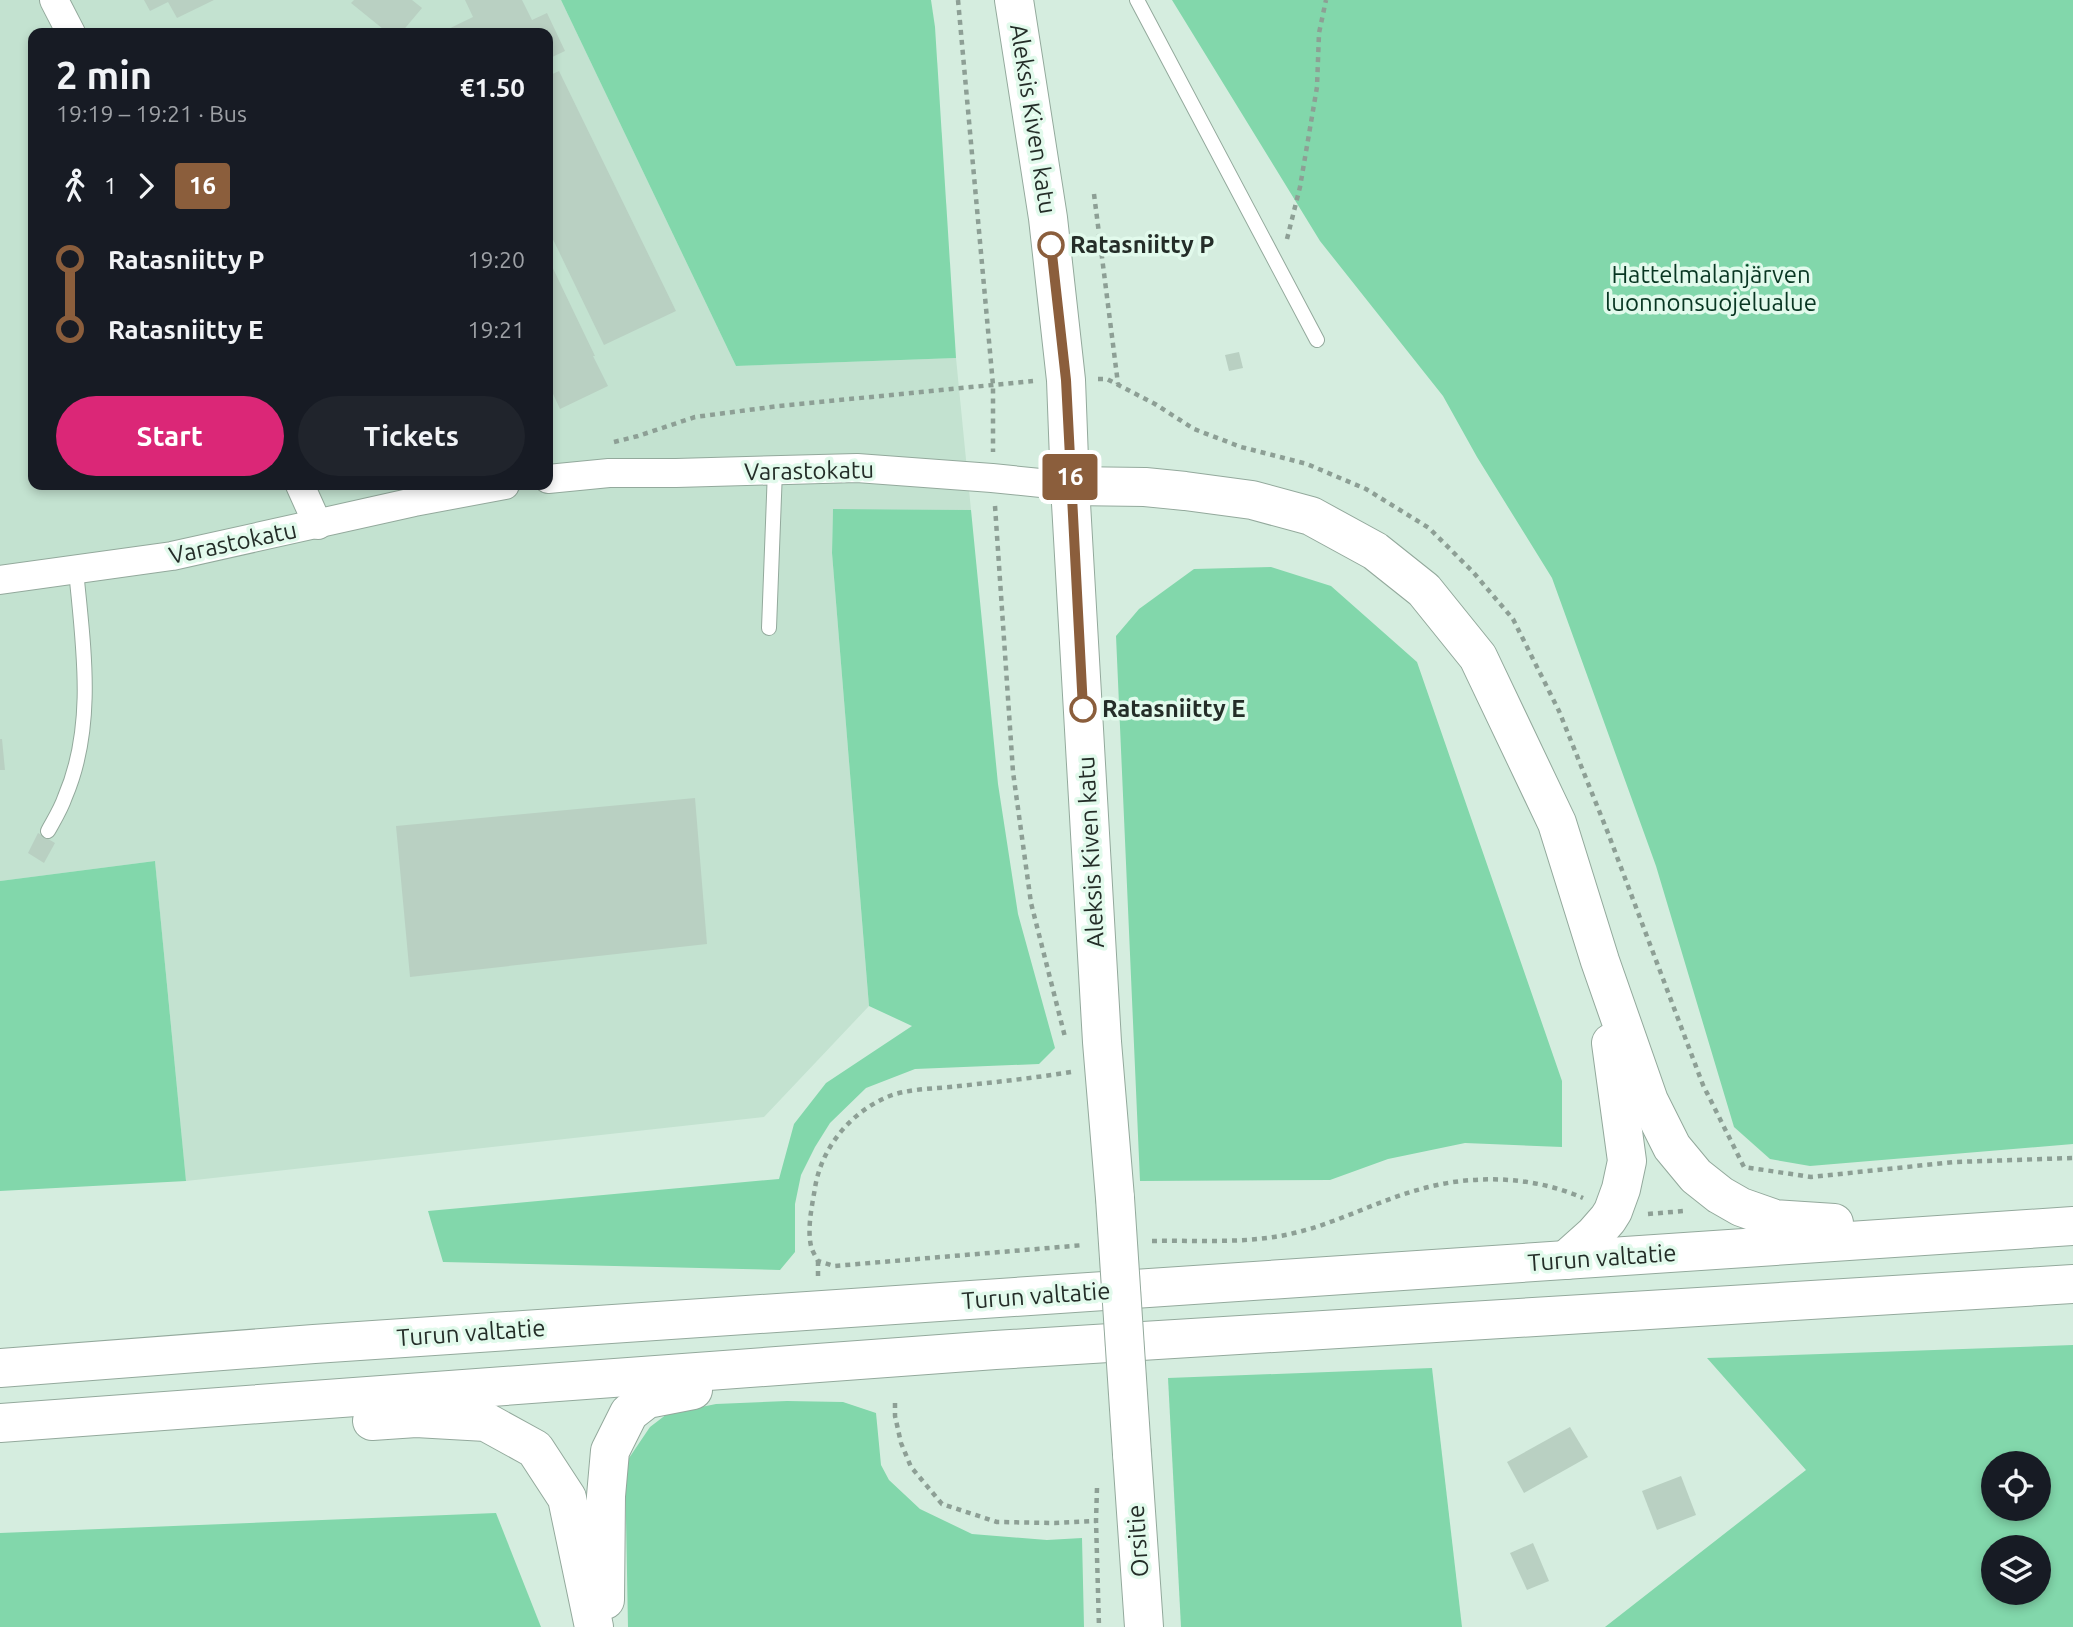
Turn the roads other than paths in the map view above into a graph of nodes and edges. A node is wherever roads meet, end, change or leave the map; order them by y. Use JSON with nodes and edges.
{"nodes":[{"id":1,"x":54,"y":0,"type":"edge"},
{"id":2,"x":1014,"y":0,"type":"edge"},
{"id":3,"x":1137,"y":0,"type":"edge"},
{"id":4,"x":68,"y":28,"type":"edge"},
{"id":5,"x":1317,"y":340,"type":"dead end"},
{"id":6,"x":775,"y":470,"type":"junction"},
{"id":7,"x":553,"y":479,"type":"edge"},
{"id":8,"x":1070,"y":486,"type":"junction"},
{"id":9,"x":302,"y":490,"type":"edge"},
{"id":10,"x":478,"y":490,"type":"edge"},
{"id":11,"x":318,"y":525,"type":"junction"},
{"id":12,"x":76,"y":570,"type":"junction"},
{"id":13,"x":0,"y":580,"type":"edge"},
{"id":14,"x":769,"y":628,"type":"dead end"},
{"id":15,"x":48,"y":831,"type":"dead end"},
{"id":16,"x":1600,"y":961,"type":"junction"},
{"id":17,"x":2073,"y":1226,"type":"edge"},
{"id":18,"x":1962,"y":1233,"type":"junction"},
{"id":19,"x":1566,"y":1260,"type":"junction"},
{"id":20,"x":2073,"y":1284,"type":"edge"},
{"id":21,"x":995,"y":1350,"type":"junction"},
{"id":22,"x":0,"y":1367,"type":"edge"},
{"id":23,"x":0,"y":1423,"type":"edge"},
{"id":24,"x":0,"y":1444,"type":"edge"},
{"id":25,"x":1132,"y":1454,"type":"joint"},
{"id":26,"x":594,"y":1627,"type":"edge"},
{"id":27,"x":604,"y":1627,"type":"edge"},
{"id":28,"x":1144,"y":1627,"type":"edge"}],
"edges":[{"from":1,"to":4,"type":"street"},
{"from":2,"to":8,"type":"main road","name":"Aleksis Kiven katu"},
{"from":3,"to":5,"type":"lane"},
{"from":6,"to":7,"type":"street","name":"Varastokatu"},
{"from":6,"to":8,"type":"street","name":"Varastokatu"},
{"from":6,"to":14,"type":"lane"},
{"from":8,"to":16,"type":"main road"},
{"from":8,"to":25,"type":"main road","name":"Aleksis Kiven katu","bridge":true},
{"from":9,"to":11,"type":"street"},
{"from":10,"to":11,"type":"street","name":"Varastokatu"},
{"from":11,"to":12,"type":"street","name":"Varastokatu"},
{"from":12,"to":13,"type":"street","name":"Varastokatu"},
{"from":12,"to":15,"type":"lane"},
{"from":16,"to":18,"type":"main road"},
{"from":16,"to":19,"type":"main road"},
{"from":17,"to":18,"type":"main road","name":"Turun valtatie"},
{"from":18,"to":19,"type":"main road","name":"Turun valtatie"},
{"from":19,"to":22,"type":"main road","name":"Turun valtatie"},
{"from":20,"to":21,"type":"main road","name":"Turun valtatie"},
{"from":21,"to":23,"type":"main road","name":"Turun valtatie"},
{"from":21,"to":27,"type":"main road"},
{"from":24,"to":26,"type":"main road"},
{"from":25,"to":28,"type":"main road","name":"Orsitie"}]}
